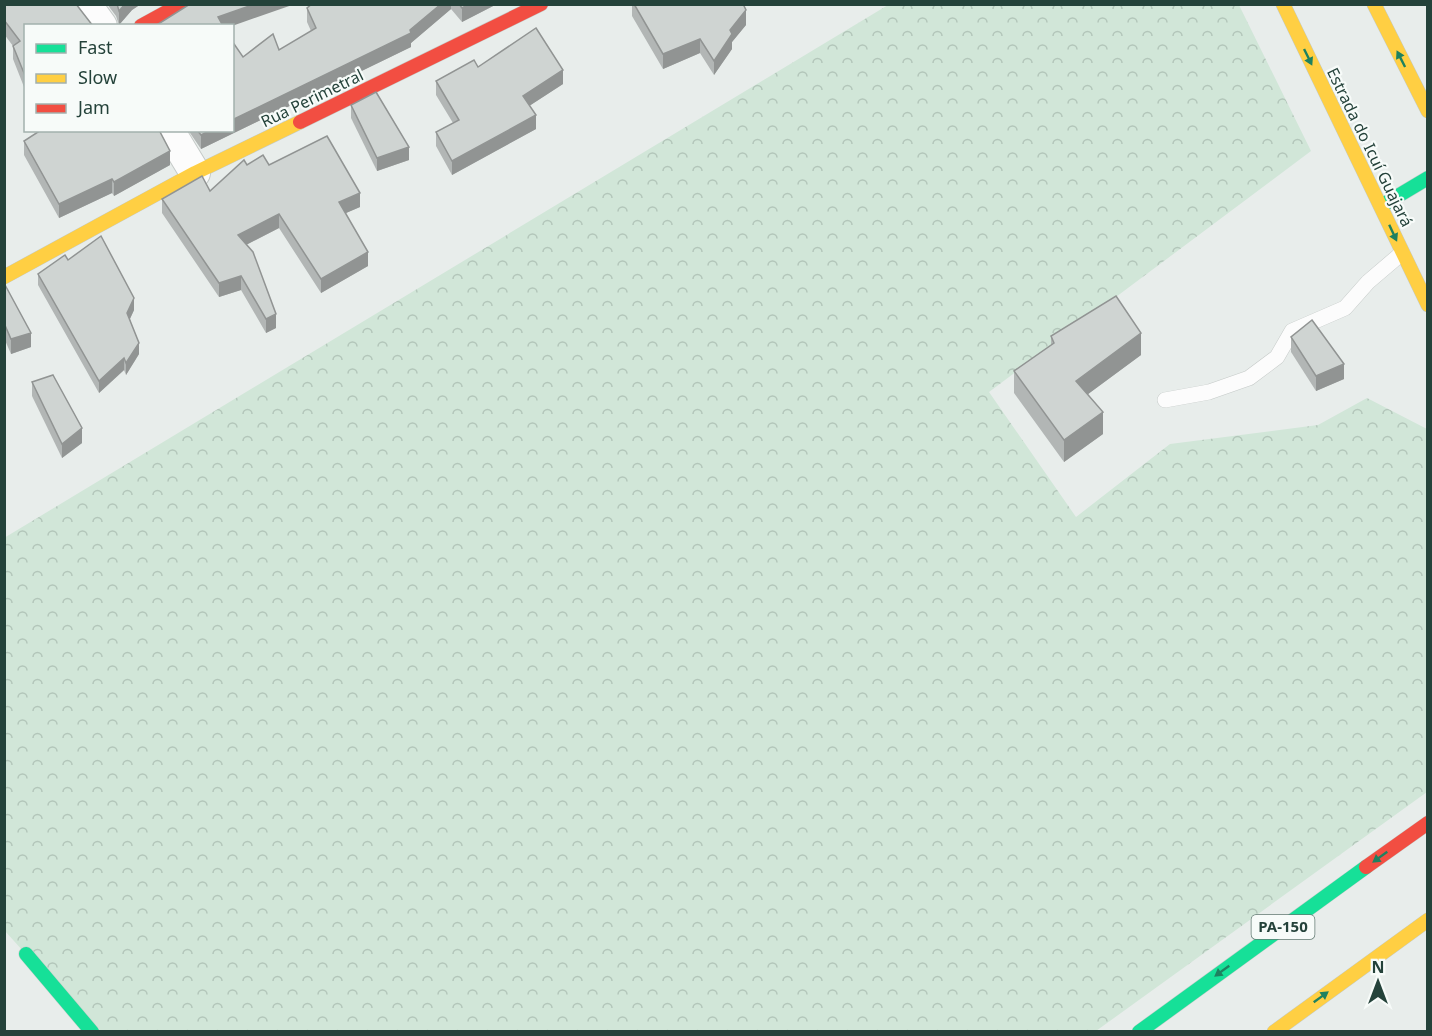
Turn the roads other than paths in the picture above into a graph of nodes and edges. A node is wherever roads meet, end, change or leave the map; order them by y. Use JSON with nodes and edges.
{"nodes":[{"id":1,"x":86,"y":4,"type":"edge"},
{"id":2,"x":181,"y":4,"type":"edge"},
{"id":3,"x":541,"y":4,"type":"edge"},
{"id":4,"x":1282,"y":4,"type":"edge"},
{"id":5,"x":1374,"y":4,"type":"edge"},
{"id":6,"x":101,"y":24,"type":"edge"},
{"id":7,"x":145,"y":24,"type":"edge"},
{"id":8,"x":1428,"y":111,"type":"edge"},
{"id":9,"x":170,"y":132,"type":"edge"},
{"id":10,"x":195,"y":173,"type":"junction"},
{"id":11,"x":1428,"y":178,"type":"edge"},
{"id":12,"x":1381,"y":206,"type":"junction"},
{"id":13,"x":1402,"y":253,"type":"junction"},
{"id":14,"x":4,"y":277,"type":"edge"},
{"id":15,"x":1428,"y":305,"type":"edge"},
{"id":16,"x":1166,"y":400,"type":"dead end"},
{"id":17,"x":1428,"y":823,"type":"edge"},
{"id":18,"x":1428,"y":920,"type":"edge"},
{"id":19,"x":26,"y":954,"type":"dead end"},
{"id":20,"x":1178,"y":1004,"type":"junction"},
{"id":21,"x":92,"y":1032,"type":"edge"},
{"id":22,"x":1139,"y":1032,"type":"edge"},
{"id":23,"x":1164,"y":1032,"type":"edge"},
{"id":24,"x":1274,"y":1032,"type":"edge"}],
"edges":[{"from":1,"to":6,"type":"street"},
{"from":2,"to":7,"type":"main road"},
{"from":3,"to":10,"type":"main road","name":"Rua Perimetral"},
{"from":4,"to":12,"type":"main road","name":"Estrada do Icuí Guajará","one_way":true},
{"from":8,"to":5,"type":"main road","one_way":true},
{"from":9,"to":10,"type":"street"},
{"from":10,"to":14,"type":"main road","name":"Rua Perimetral"},
{"from":11,"to":12,"type":"main road"},
{"from":12,"to":13,"type":"main road","name":"Estrada do Icuí Guajará","one_way":true},
{"from":13,"to":15,"type":"main road","name":"Estrada do Icuí Guajará"},
{"from":13,"to":16,"type":"lane"},
{"from":17,"to":20,"type":"main road","number":"PA-150","one_way":true},
{"from":24,"to":18,"type":"main road","one_way":true},
{"from":19,"to":21,"type":"main road"},
{"from":20,"to":22,"type":"main road","number":"PA-150"},
{"from":20,"to":23,"type":"main road"}]}
